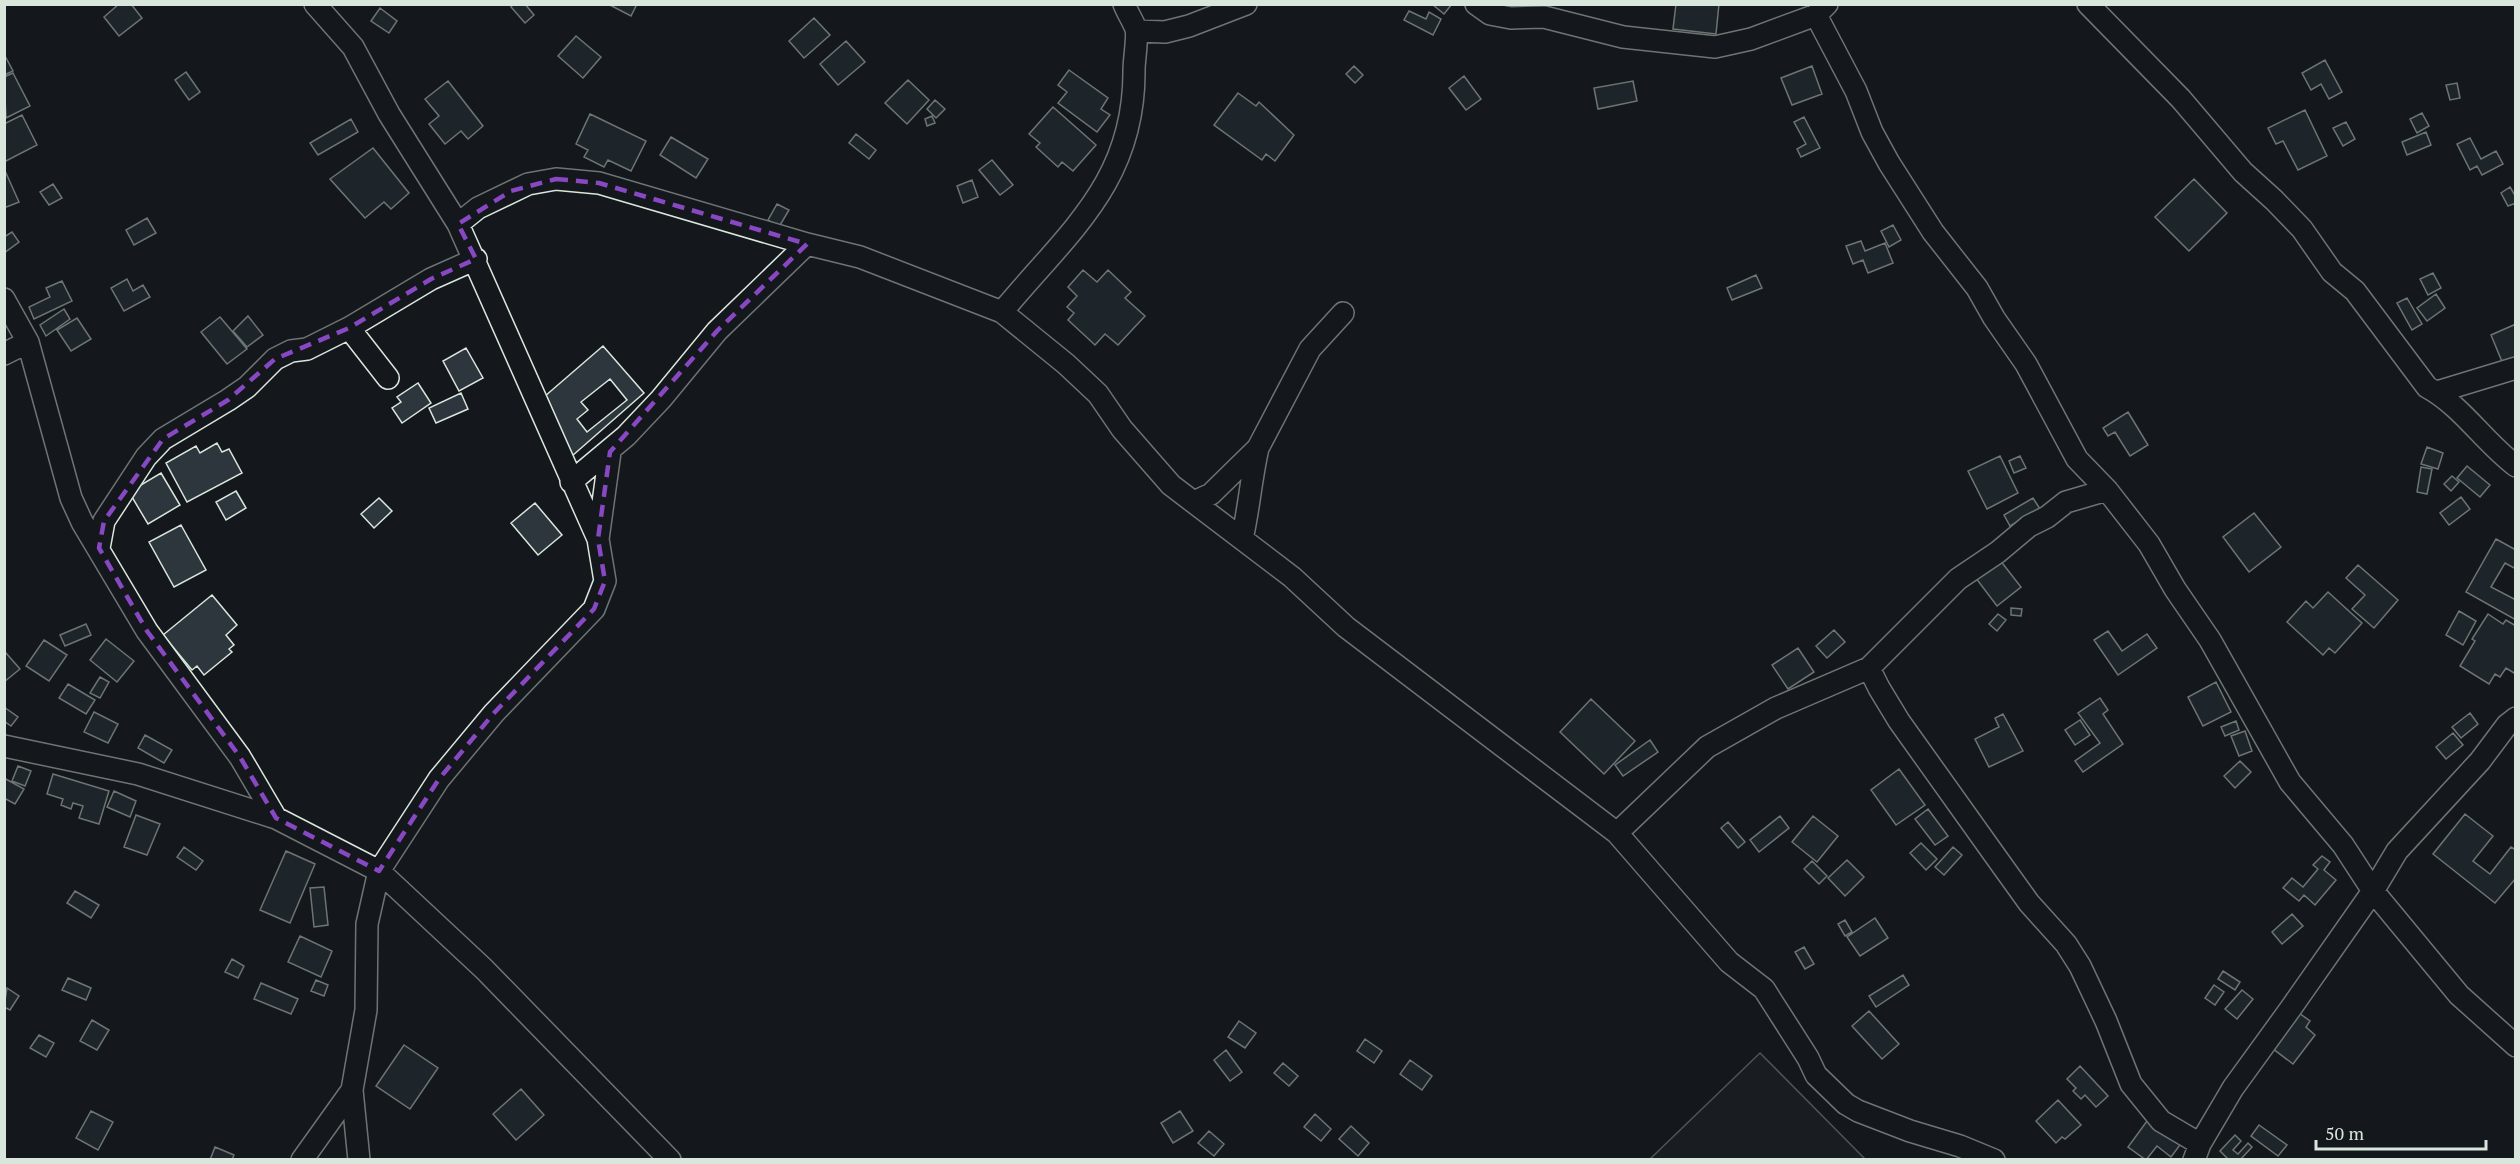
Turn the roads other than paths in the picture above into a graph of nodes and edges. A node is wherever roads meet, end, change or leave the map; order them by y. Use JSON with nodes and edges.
{"nodes":[{"id":1,"x":315,"y":4,"type":"edge"},
{"id":2,"x":1124,"y":4,"type":"edge"},
{"id":3,"x":1246,"y":4,"type":"edge"},
{"id":4,"x":1476,"y":4,"type":"edge"},
{"id":5,"x":2088,"y":4,"type":"edge"},
{"id":6,"x":1822,"y":10,"type":"edge"},
{"id":7,"x":1137,"y":31,"type":"junction"},
{"id":8,"x":458,"y":224,"type":"junction"},
{"id":9,"x":807,"y":244,"type":"junction"},
{"id":10,"x":476,"y":259,"type":"junction"},
{"id":11,"x":4,"y":299,"type":"edge"},
{"id":12,"x":1002,"y":312,"type":"junction"},
{"id":13,"x":1343,"y":313,"type":"dead end"},
{"id":14,"x":349,"y":328,"type":"junction"},
{"id":15,"x":28,"y":342,"type":"junction"},
{"id":16,"x":4,"y":354,"type":"edge"},
{"id":17,"x":2516,"y":368,"type":"edge"},
{"id":18,"x":387,"y":378,"type":"dead end"},
{"id":19,"x":2437,"y":392,"type":"junction"},
{"id":20,"x":1258,"y":448,"type":"junction"},
{"id":21,"x":610,"y":452,"type":"junction"},
{"id":22,"x":2516,"y":466,"type":"edge"},
{"id":23,"x":571,"y":482,"type":"junction"},
{"id":24,"x":2108,"y":490,"type":"junction"},
{"id":25,"x":1194,"y":502,"type":"junction"},
{"id":26,"x":1242,"y":539,"type":"junction"},
{"id":27,"x":598,"y":540,"type":"junction"},
{"id":28,"x":99,"y":548,"type":"junction"},
{"id":29,"x":1869,"y":668,"type":"junction"},
{"id":30,"x":2516,"y":718,"type":"edge"},
{"id":31,"x":4,"y":746,"type":"edge"},
{"id":32,"x":276,"y":818,"type":"junction"},
{"id":33,"x":1617,"y":833,"type":"junction"},
{"id":34,"x":379,"y":871,"type":"junction"},
{"id":35,"x":2373,"y":891,"type":"junction"},
{"id":36,"x":2516,"y":1046,"type":"edge"},
{"id":37,"x":352,"y":1089,"type":"junction"},
{"id":38,"x":2197,"y":1152,"type":"edge"},
{"id":39,"x":302,"y":1160,"type":"edge"},
{"id":40,"x":359,"y":1160,"type":"edge"},
{"id":41,"x":670,"y":1160,"type":"edge"},
{"id":42,"x":1994,"y":1160,"type":"edge"}],
"edges":[{"from":1,"to":8,"type":"street"},
{"from":2,"to":7,"type":"street"},
{"from":3,"to":7,"type":"street"},
{"from":4,"to":6,"type":"street"},
{"from":5,"to":19,"type":"street"},
{"from":6,"to":24,"type":"street"},
{"from":7,"to":12,"type":"street"},
{"from":8,"to":9,"type":"street"},
{"from":8,"to":10,"type":"street"},
{"from":9,"to":12,"type":"street"},
{"from":9,"to":21,"type":"street"},
{"from":10,"to":14,"type":"street"},
{"from":10,"to":23,"type":"street"},
{"from":11,"to":15,"type":"street"},
{"from":12,"to":25,"type":"street"},
{"from":13,"to":20,"type":"street"},
{"from":14,"to":18,"type":"street"},
{"from":14,"to":28,"type":"street"},
{"from":15,"to":16,"type":"street"},
{"from":15,"to":28,"type":"street"},
{"from":17,"to":19,"type":"street"},
{"from":19,"to":22,"type":"street"},
{"from":20,"to":25,"type":"street"},
{"from":20,"to":26,"type":"street"},
{"from":21,"to":23,"type":"street"},
{"from":21,"to":27,"type":"street"},
{"from":23,"to":27,"type":"street"},
{"from":24,"to":29,"type":"street"},
{"from":24,"to":35,"type":"street"},
{"from":25,"to":26,"type":"street"},
{"from":26,"to":33,"type":"street"},
{"from":27,"to":34,"type":"street"},
{"from":28,"to":32,"type":"street"},
{"from":29,"to":33,"type":"street"},
{"from":29,"to":38,"type":"street"},
{"from":30,"to":35,"type":"street"},
{"from":31,"to":32,"type":"street"},
{"from":32,"to":34,"type":"street"},
{"from":33,"to":42,"type":"street"},
{"from":34,"to":37,"type":"street"},
{"from":34,"to":41,"type":"street"},
{"from":35,"to":36,"type":"street"},
{"from":35,"to":38,"type":"street"},
{"from":37,"to":39,"type":"street"},
{"from":37,"to":40,"type":"street"}]}
